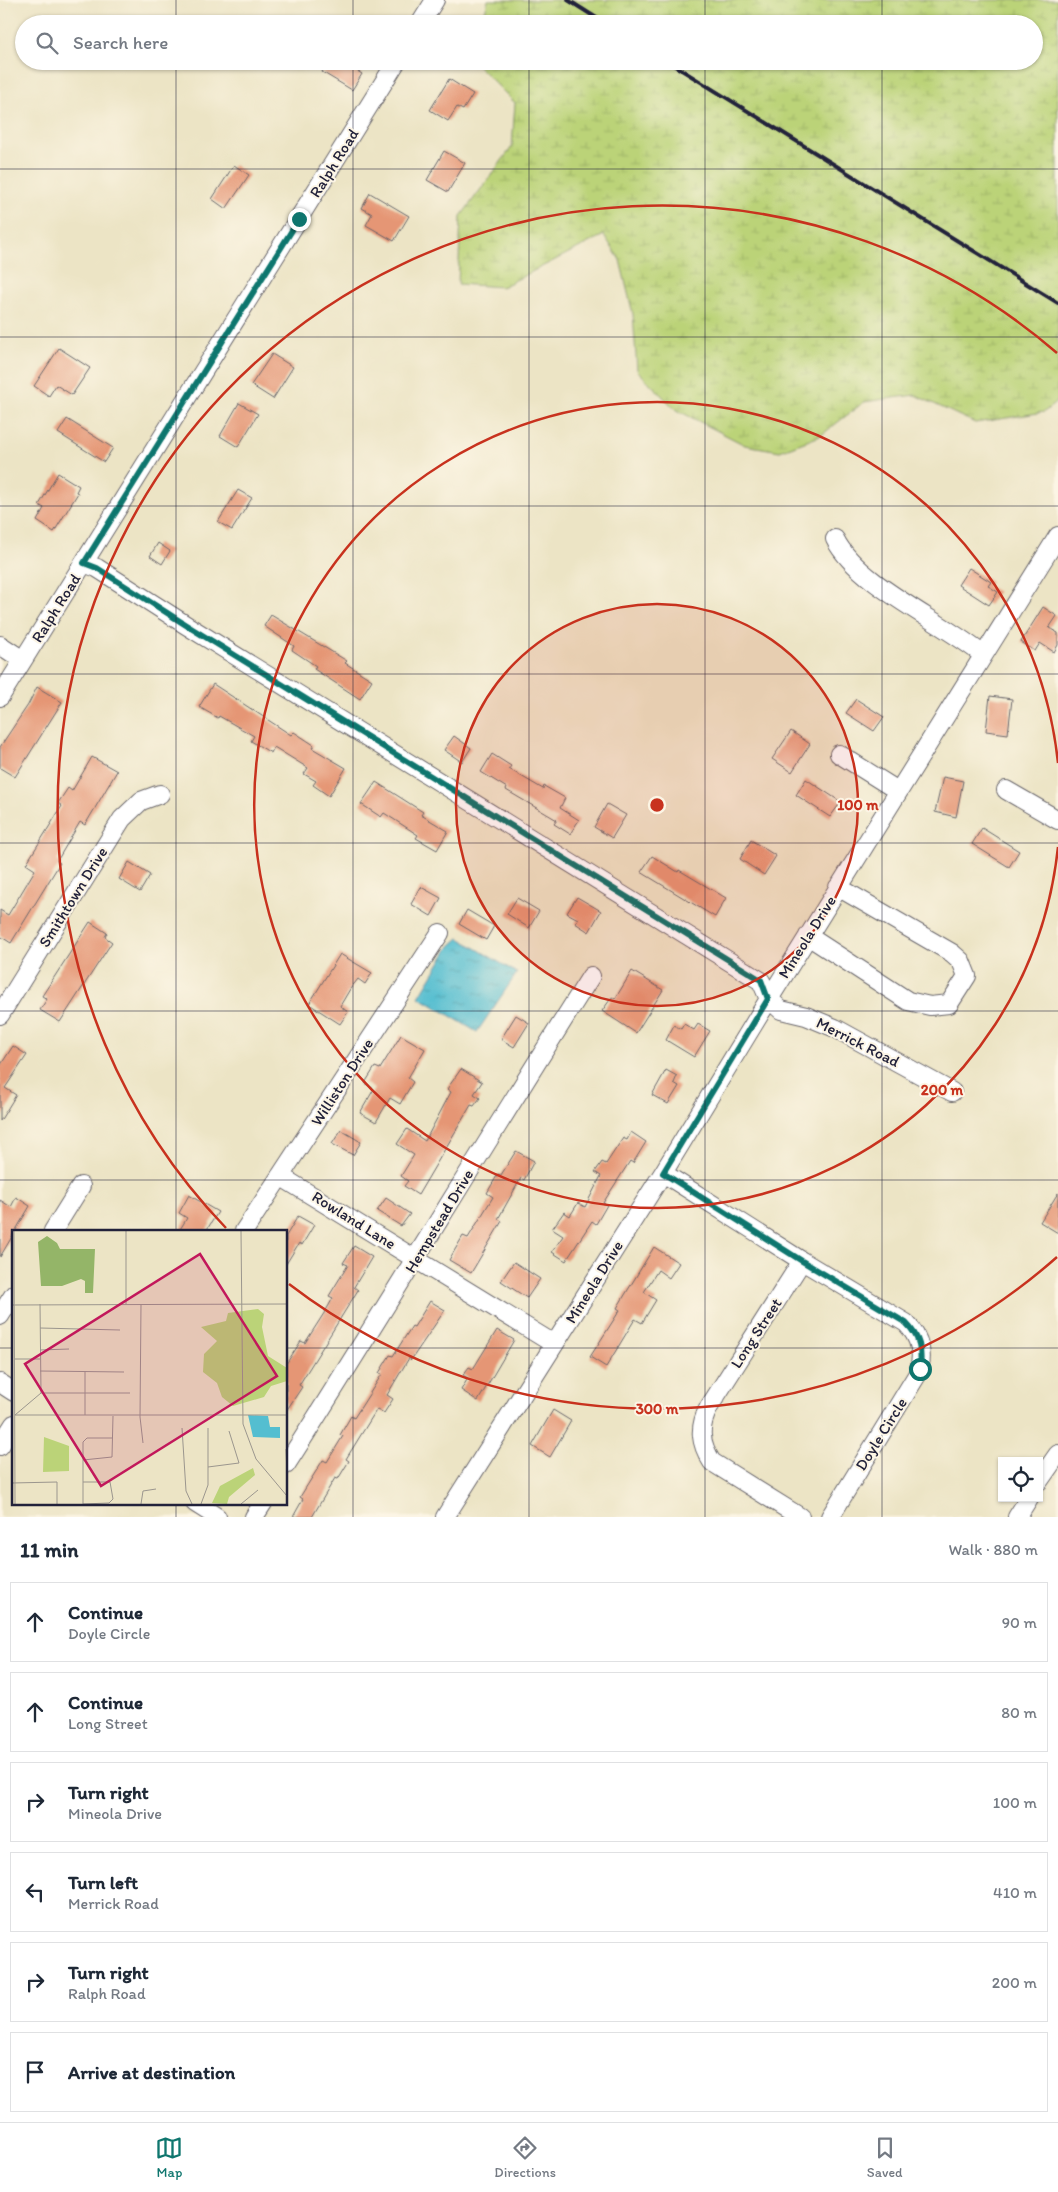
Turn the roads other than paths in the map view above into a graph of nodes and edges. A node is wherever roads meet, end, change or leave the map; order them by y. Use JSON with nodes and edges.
{"nodes":[{"id":1,"x":435,"y":0,"type":"edge"},
{"id":2,"x":426,"y":15,"type":"edge"},
{"id":3,"x":391,"y":70,"type":"edge"},
{"id":4,"x":1058,"y":536,"type":"edge"},
{"id":5,"x":835,"y":539,"type":"dead end"},
{"id":6,"x":84,"y":563,"type":"junction"},
{"id":7,"x":0,"y":645,"type":"edge"},
{"id":8,"x":983,"y":655,"type":"junction"},
{"id":9,"x":23,"y":660,"type":"junction"},
{"id":10,"x":0,"y":697,"type":"edge"},
{"id":11,"x":840,"y":754,"type":"dead end"},
{"id":12,"x":1006,"y":790,"type":"dead end"},
{"id":13,"x":898,"y":792,"type":"junction"},
{"id":14,"x":160,"y":794,"type":"dead end"},
{"id":15,"x":1058,"y":820,"type":"edge"},
{"id":16,"x":838,"y":887,"type":"junction"},
{"id":17,"x":440,"y":933,"type":"dead end"},
{"id":18,"x":808,"y":936,"type":"junction"},
{"id":19,"x":591,"y":976,"type":"dead end"},
{"id":20,"x":768,"y":999,"type":"junction"},
{"id":21,"x":0,"y":1015,"type":"edge"},
{"id":22,"x":952,"y":1092,"type":"dead end"},
{"id":23,"x":663,"y":1173,"type":"junction"},
{"id":24,"x":280,"y":1176,"type":"junction"},
{"id":25,"x":82,"y":1186,"type":"dead end"},
{"id":26,"x":54,"y":1230,"type":"edge"},
{"id":27,"x":245,"y":1230,"type":"edge"},
{"id":28,"x":417,"y":1259,"type":"junction"},
{"id":29,"x":802,"y":1261,"type":"junction"},
{"id":30,"x":12,"y":1297,"type":"edge"},
{"id":31,"x":0,"y":1316,"type":"edge"},
{"id":32,"x":554,"y":1344,"type":"junction"},
{"id":33,"x":0,"y":1383,"type":"edge"},
{"id":34,"x":12,"y":1391,"type":"edge"},
{"id":35,"x":12,"y":1427,"type":"edge"},
{"id":36,"x":0,"y":1446,"type":"edge"},
{"id":37,"x":1058,"y":1454,"type":"edge"},
{"id":38,"x":288,"y":1462,"type":"edge"},
{"id":39,"x":1043,"y":1475,"type":"edge"},
{"id":40,"x":1026,"y":1502,"type":"edge"},
{"id":41,"x":197,"y":1504,"type":"edge"},
{"id":42,"x":262,"y":1504,"type":"edge"},
{"id":43,"x":217,"y":1517,"type":"edge"},
{"id":44,"x":254,"y":1517,"type":"edge"},
{"id":45,"x":446,"y":1517,"type":"edge"},
{"id":46,"x":800,"y":1517,"type":"edge"},
{"id":47,"x":830,"y":1517,"type":"edge"},
{"id":48,"x":1017,"y":1517,"type":"edge"}],
"edges":[{"from":1,"to":2,"type":"street"},
{"from":3,"to":6,"type":"street","name":"Ralph Road"},
{"from":4,"to":8,"type":"street","name":"Mineola Drive"},
{"from":5,"to":8,"type":"street"},
{"from":6,"to":9,"type":"street","name":"Ralph Road"},
{"from":6,"to":20,"type":"street"},
{"from":7,"to":9,"type":"street"},
{"from":8,"to":13,"type":"street","name":"Mineola Drive"},
{"from":9,"to":10,"type":"street","name":"Ralph Road"},
{"from":11,"to":13,"type":"street"},
{"from":12,"to":15,"type":"street"},
{"from":13,"to":16,"type":"street","name":"Mineola Drive"},
{"from":14,"to":21,"type":"street","name":"Smithtown Drive"},
{"from":16,"to":18,"type":"street","name":"Mineola Drive"},
{"from":16,"to":18,"type":"street"},
{"from":17,"to":24,"type":"street","name":"Williston Drive"},
{"from":18,"to":20,"type":"street","name":"Mineola Drive"},
{"from":19,"to":28,"type":"street","name":"Hempstead Drive"},
{"from":20,"to":22,"type":"street","name":"Merrick Road"},
{"from":20,"to":23,"type":"street","name":"Mineola Drive"},
{"from":23,"to":29,"type":"street"},
{"from":23,"to":32,"type":"street","name":"Mineola Drive"},
{"from":24,"to":27,"type":"street","name":"Williston Drive"},
{"from":24,"to":28,"type":"street","name":"Rowland Lane"},
{"from":25,"to":26,"type":"street"},
{"from":28,"to":32,"type":"street","name":"Rowland Lane"},
{"from":28,"to":38,"type":"street","name":"Hempstead Drive"},
{"from":29,"to":46,"type":"street","name":"Long Street"},
{"from":29,"to":47,"type":"street","name":"Doyle Circle"},
{"from":30,"to":31,"type":"street"},
{"from":32,"to":45,"type":"street","name":"Mineola Drive"},
{"from":33,"to":34,"type":"street"},
{"from":35,"to":36,"type":"street"},
{"from":37,"to":39,"type":"street"},
{"from":40,"to":48,"type":"street"},
{"from":41,"to":43,"type":"street"},
{"from":42,"to":44,"type":"street"}]}
